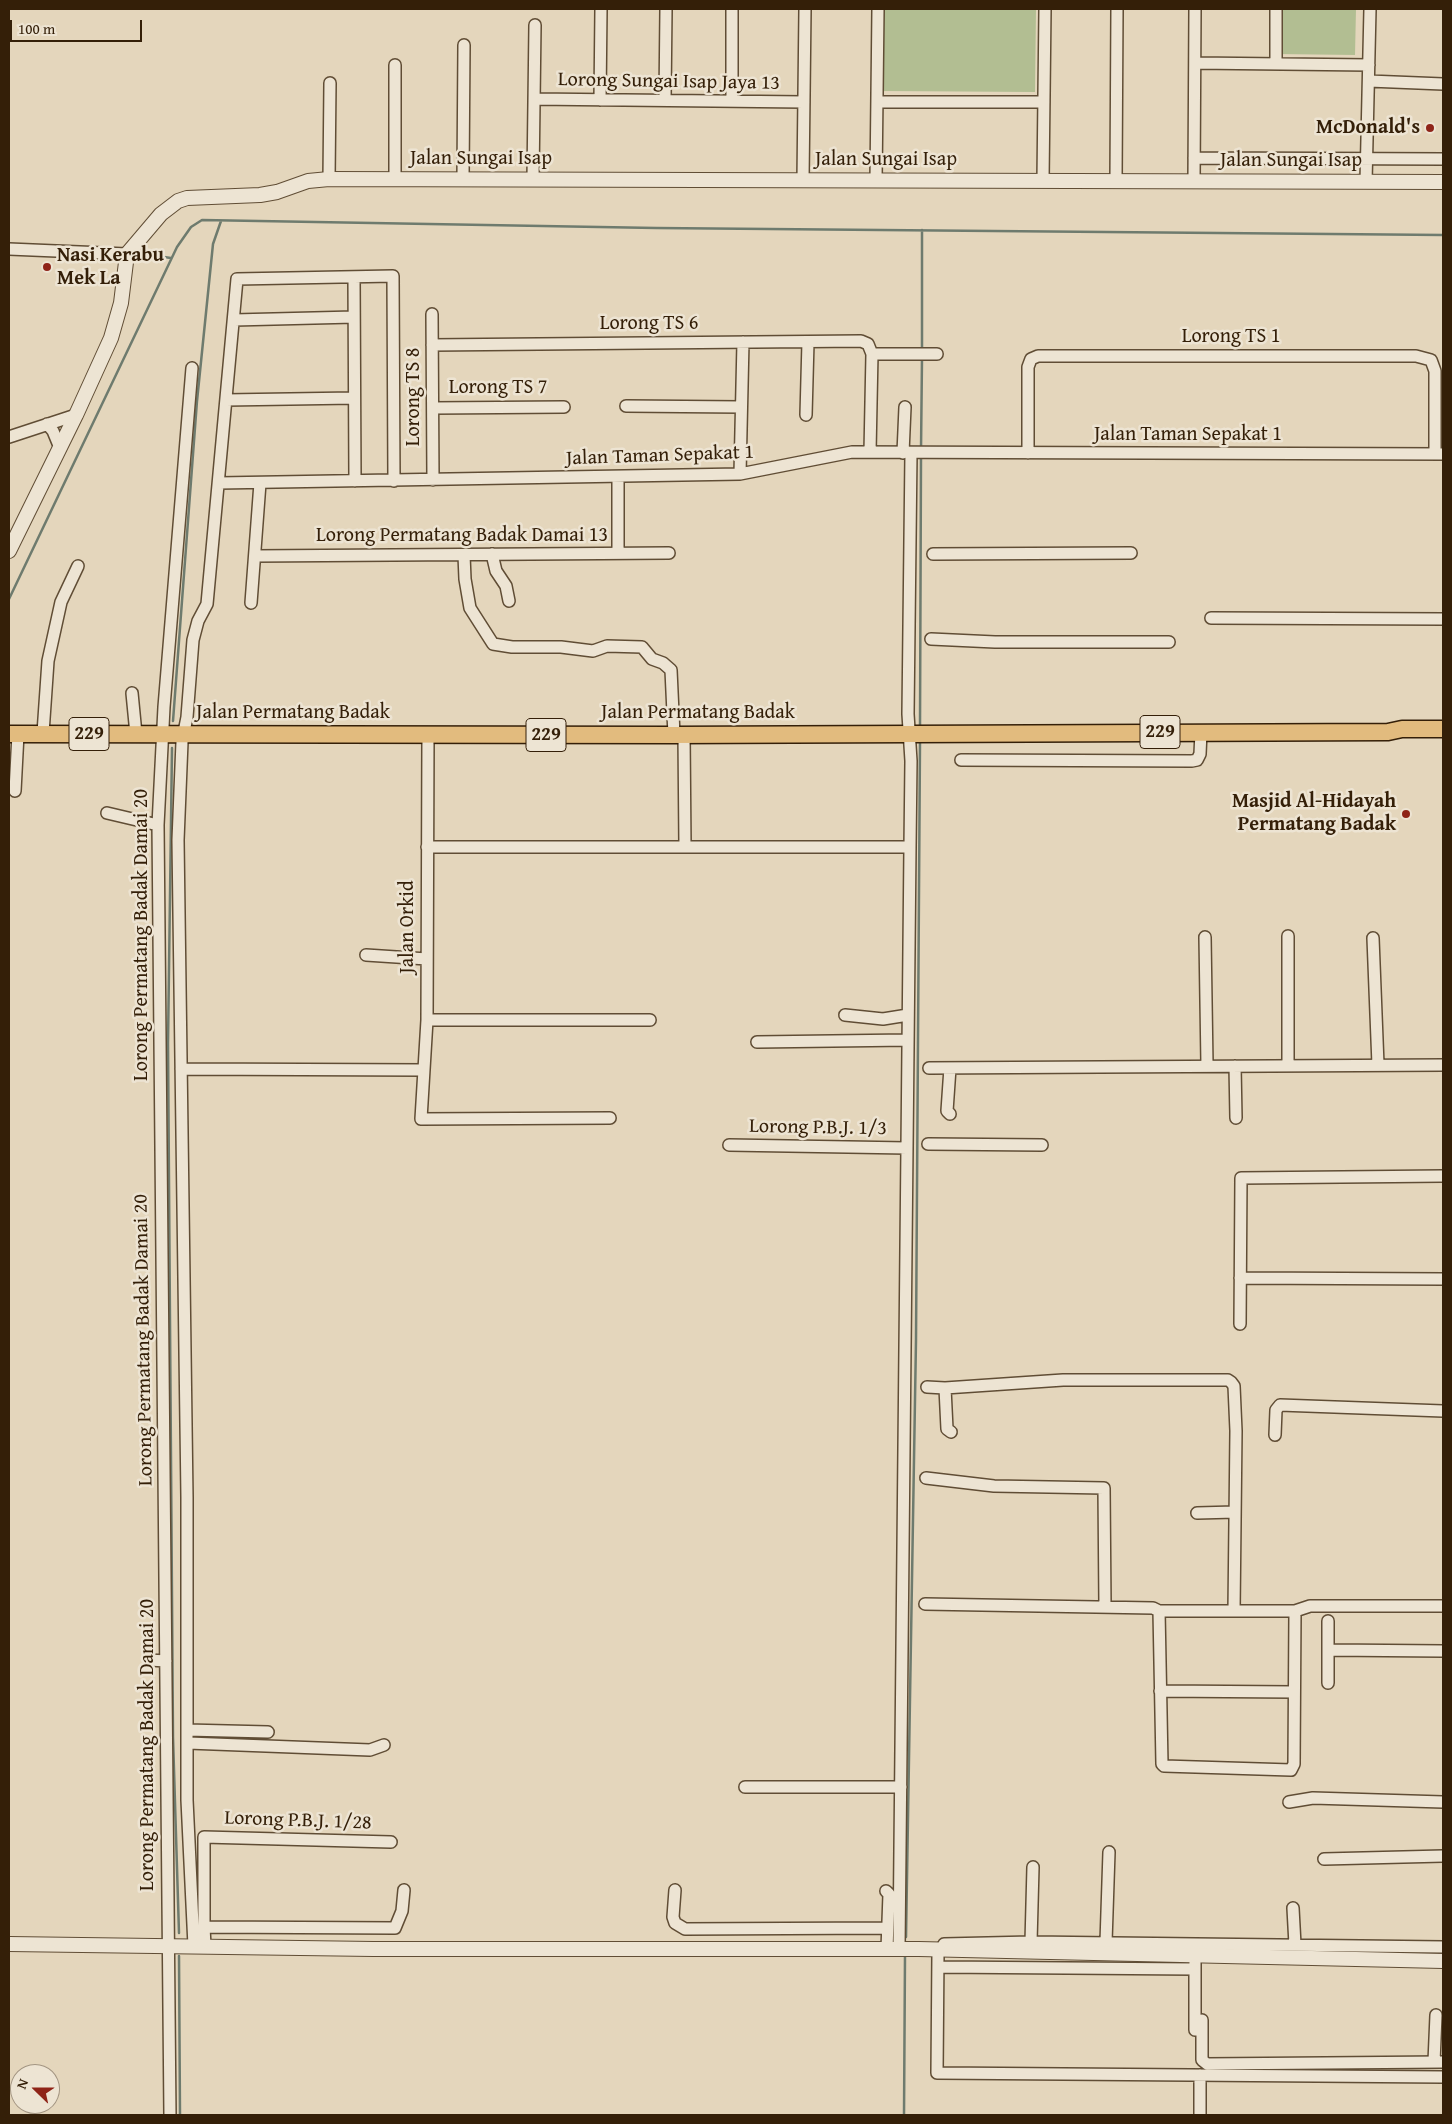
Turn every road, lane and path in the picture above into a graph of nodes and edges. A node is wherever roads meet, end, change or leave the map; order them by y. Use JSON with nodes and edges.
{"nodes":[{"id":1,"x":601,"y":9,"type":"edge"},
{"id":2,"x":666,"y":9,"type":"edge"},
{"id":3,"x":732,"y":9,"type":"edge"},
{"id":4,"x":805,"y":9,"type":"edge"},
{"id":5,"x":878,"y":9,"type":"edge"},
{"id":6,"x":1045,"y":9,"type":"edge"},
{"id":7,"x":1117,"y":9,"type":"edge"},
{"id":8,"x":1195,"y":9,"type":"edge"},
{"id":9,"x":1276,"y":9,"type":"edge"},
{"id":10,"x":1370,"y":9,"type":"edge"},
{"id":11,"x":535,"y":26,"type":"dead end"},
{"id":12,"x":464,"y":45,"type":"dead end"},
{"id":13,"x":1195,"y":63,"type":"junction"},
{"id":14,"x":1276,"y":63,"type":"junction"},
{"id":15,"x":395,"y":65,"type":"dead end"},
{"id":16,"x":1369,"y":65,"type":"junction"},
{"id":17,"x":1369,"y":81,"type":"junction"},
{"id":18,"x":330,"y":83,"type":"dead end"},
{"id":19,"x":1443,"y":84,"type":"edge"},
{"id":20,"x":534,"y":99,"type":"junction"},
{"id":21,"x":600,"y":100,"type":"junction"},
{"id":22,"x":664,"y":100,"type":"junction"},
{"id":23,"x":732,"y":101,"type":"junction"},
{"id":24,"x":804,"y":102,"type":"junction"},
{"id":25,"x":878,"y":102,"type":"junction"},
{"id":26,"x":1044,"y":102,"type":"junction"},
{"id":27,"x":1194,"y":158,"type":"junction"},
{"id":28,"x":1367,"y":158,"type":"junction"},
{"id":29,"x":1443,"y":159,"type":"edge"},
{"id":30,"x":329,"y":179,"type":"junction"},
{"id":31,"x":395,"y":179,"type":"junction"},
{"id":32,"x":463,"y":179,"type":"junction"},
{"id":33,"x":533,"y":179,"type":"junction"},
{"id":34,"x":804,"y":180,"type":"junction"},
{"id":35,"x":876,"y":180,"type":"junction"},
{"id":36,"x":1042,"y":180,"type":"junction"},
{"id":37,"x":1116,"y":180,"type":"junction"},
{"id":38,"x":1194,"y":180,"type":"junction"},
{"id":39,"x":1366,"y":182,"type":"junction"},
{"id":40,"x":1443,"y":182,"type":"edge"},
{"id":41,"x":9,"y":249,"type":"edge"},
{"id":42,"x":127,"y":254,"type":"junction"},
{"id":43,"x":354,"y":277,"type":"junction"},
{"id":44,"x":432,"y":314,"type":"dead end"},
{"id":45,"x":354,"y":317,"type":"junction"},
{"id":46,"x":234,"y":320,"type":"junction"},
{"id":47,"x":743,"y":342,"type":"junction"},
{"id":48,"x":808,"y":342,"type":"junction"},
{"id":49,"x":432,"y":345,"type":"junction"},
{"id":50,"x":872,"y":354,"type":"junction"},
{"id":51,"x":933,"y":354,"type":"dead end"},
{"id":52,"x":192,"y":368,"type":"dead end"},
{"id":53,"x":354,"y":398,"type":"junction"},
{"id":54,"x":226,"y":400,"type":"junction"},
{"id":55,"x":564,"y":406,"type":"dead end"},
{"id":56,"x":626,"y":406,"type":"dead end"},
{"id":57,"x":741,"y":407,"type":"junction"},
{"id":58,"x":905,"y":407,"type":"dead end"},
{"id":59,"x":433,"y":408,"type":"junction"},
{"id":60,"x":76,"y":415,"type":"junction"},
{"id":61,"x":806,"y":415,"type":"dead end"},
{"id":62,"x":47,"y":424,"type":"junction"},
{"id":63,"x":9,"y":437,"type":"edge"},
{"id":64,"x":60,"y":448,"type":"junction"},
{"id":65,"x":870,"y":452,"type":"junction"},
{"id":66,"x":910,"y":453,"type":"junction"},
{"id":67,"x":1028,"y":453,"type":"junction"},
{"id":68,"x":1439,"y":454,"type":"edge"},
{"id":69,"x":740,"y":474,"type":"junction"},
{"id":70,"x":618,"y":477,"type":"junction"},
{"id":71,"x":433,"y":480,"type":"junction"},
{"id":72,"x":355,"y":481,"type":"junction"},
{"id":73,"x":394,"y":481,"type":"junction"},
{"id":74,"x":219,"y":482,"type":"junction"},
{"id":75,"x":260,"y":483,"type":"junction"},
{"id":76,"x":9,"y":551,"type":"edge"},
{"id":77,"x":669,"y":553,"type":"dead end"},
{"id":78,"x":492,"y":554,"type":"junction"},
{"id":79,"x":618,"y":554,"type":"junction"},
{"id":80,"x":933,"y":554,"type":"dead end"},
{"id":81,"x":1131,"y":554,"type":"dead end"},
{"id":82,"x":464,"y":555,"type":"junction"},
{"id":83,"x":255,"y":556,"type":"junction"},
{"id":84,"x":78,"y":566,"type":"dead end"},
{"id":85,"x":508,"y":601,"type":"dead end"},
{"id":86,"x":251,"y":604,"type":"dead end"},
{"id":87,"x":1211,"y":618,"type":"dead end"},
{"id":88,"x":1443,"y":619,"type":"edge"},
{"id":89,"x":931,"y":639,"type":"dead end"},
{"id":90,"x":1169,"y":642,"type":"dead end"},
{"id":91,"x":132,"y":693,"type":"dead end"},
{"id":92,"x":1443,"y":729,"type":"edge"},
{"id":93,"x":1201,"y":732,"type":"junction"},
{"id":94,"x":1388,"y":732,"type":"junction"},
{"id":95,"x":43,"y":733,"type":"junction"},
{"id":96,"x":909,"y":733,"type":"junction"},
{"id":97,"x":13,"y":734,"type":"edge"},
{"id":98,"x":136,"y":734,"type":"junction"},
{"id":99,"x":162,"y":734,"type":"junction"},
{"id":100,"x":184,"y":734,"type":"junction"},
{"id":101,"x":428,"y":735,"type":"junction"},
{"id":102,"x":679,"y":735,"type":"junction"},
{"id":103,"x":1443,"y":738,"type":"edge"},
{"id":104,"x":961,"y":760,"type":"dead end"},
{"id":105,"x":15,"y":791,"type":"dead end"},
{"id":106,"x":107,"y":813,"type":"dead end"},
{"id":107,"x":158,"y":825,"type":"junction"},
{"id":108,"x":685,"y":846,"type":"junction"},
{"id":109,"x":427,"y":847,"type":"junction"},
{"id":110,"x":910,"y":847,"type":"junction"},
{"id":111,"x":1288,"y":936,"type":"dead end"},
{"id":112,"x":1205,"y":937,"type":"dead end"},
{"id":113,"x":1373,"y":938,"type":"dead end"},
{"id":114,"x":366,"y":955,"type":"dead end"},
{"id":115,"x":427,"y":959,"type":"junction"},
{"id":116,"x":845,"y":1015,"type":"dead end"},
{"id":117,"x":908,"y":1015,"type":"junction"},
{"id":118,"x":427,"y":1020,"type":"junction"},
{"id":119,"x":650,"y":1020,"type":"dead end"},
{"id":120,"x":908,"y":1040,"type":"junction"},
{"id":121,"x":757,"y":1042,"type":"dead end"},
{"id":122,"x":1207,"y":1065,"type":"junction"},
{"id":123,"x":1378,"y":1065,"type":"junction"},
{"id":124,"x":1443,"y":1065,"type":"edge"},
{"id":125,"x":1235,"y":1066,"type":"junction"},
{"id":126,"x":1288,"y":1066,"type":"junction"},
{"id":127,"x":929,"y":1068,"type":"dead end"},
{"id":128,"x":950,"y":1068,"type":"junction"},
{"id":129,"x":181,"y":1069,"type":"junction"},
{"id":130,"x":424,"y":1070,"type":"junction"},
{"id":131,"x":950,"y":1114,"type":"dead end"},
{"id":132,"x":610,"y":1118,"type":"dead end"},
{"id":133,"x":1236,"y":1118,"type":"dead end"},
{"id":134,"x":928,"y":1144,"type":"dead end"},
{"id":135,"x":729,"y":1145,"type":"dead end"},
{"id":136,"x":1042,"y":1145,"type":"dead end"},
{"id":137,"x":907,"y":1148,"type":"junction"},
{"id":138,"x":1443,"y":1176,"type":"edge"},
{"id":139,"x":1240,"y":1278,"type":"junction"},
{"id":140,"x":1443,"y":1279,"type":"edge"},
{"id":141,"x":1240,"y":1324,"type":"dead end"},
{"id":142,"x":927,"y":1387,"type":"dead end"},
{"id":143,"x":945,"y":1388,"type":"junction"},
{"id":144,"x":1443,"y":1410,"type":"edge"},
{"id":145,"x":951,"y":1432,"type":"dead end"},
{"id":146,"x":1275,"y":1435,"type":"dead end"},
{"id":147,"x":926,"y":1478,"type":"dead end"},
{"id":148,"x":1235,"y":1512,"type":"junction"},
{"id":149,"x":1197,"y":1513,"type":"dead end"},
{"id":150,"x":925,"y":1604,"type":"dead end"},
{"id":151,"x":1443,"y":1606,"type":"edge"},
{"id":152,"x":1105,"y":1607,"type":"junction"},
{"id":153,"x":1160,"y":1611,"type":"junction"},
{"id":154,"x":1234,"y":1611,"type":"junction"},
{"id":155,"x":1295,"y":1611,"type":"junction"},
{"id":156,"x":1328,"y":1622,"type":"dead end"},
{"id":157,"x":1329,"y":1650,"type":"junction"},
{"id":158,"x":1443,"y":1651,"type":"edge"},
{"id":159,"x":149,"y":1660,"type":"dead end"},
{"id":160,"x":166,"y":1662,"type":"junction"},
{"id":161,"x":1328,"y":1683,"type":"dead end"},
{"id":162,"x":1160,"y":1691,"type":"junction"},
{"id":163,"x":1294,"y":1692,"type":"junction"},
{"id":164,"x":188,"y":1730,"type":"junction"},
{"id":165,"x":268,"y":1732,"type":"dead end"},
{"id":166,"x":188,"y":1743,"type":"junction"},
{"id":167,"x":384,"y":1745,"type":"dead end"},
{"id":168,"x":746,"y":1787,"type":"dead end"},
{"id":169,"x":901,"y":1787,"type":"junction"},
{"id":170,"x":1289,"y":1802,"type":"dead end"},
{"id":171,"x":1443,"y":1802,"type":"edge"},
{"id":172,"x":391,"y":1842,"type":"dead end"},
{"id":173,"x":1109,"y":1852,"type":"dead end"},
{"id":174,"x":1443,"y":1856,"type":"edge"},
{"id":175,"x":1324,"y":1859,"type":"dead end"},
{"id":176,"x":1033,"y":1867,"type":"dead end"},
{"id":177,"x":404,"y":1890,"type":"dead end"},
{"id":178,"x":675,"y":1890,"type":"dead end"},
{"id":179,"x":886,"y":1891,"type":"dead end"},
{"id":180,"x":1294,"y":1908,"type":"dead end"},
{"id":181,"x":204,"y":1927,"type":"junction"},
{"id":182,"x":887,"y":1928,"type":"junction"},
{"id":183,"x":1031,"y":1942,"type":"junction"},
{"id":184,"x":1106,"y":1942,"type":"junction"},
{"id":185,"x":9,"y":1944,"type":"edge"},
{"id":186,"x":1295,"y":1945,"type":"junction"},
{"id":187,"x":169,"y":1946,"type":"junction"},
{"id":188,"x":200,"y":1946,"type":"junction"},
{"id":189,"x":1443,"y":1947,"type":"edge"},
{"id":190,"x":933,"y":1948,"type":"junction"},
{"id":191,"x":893,"y":1950,"type":"junction"},
{"id":192,"x":1443,"y":1961,"type":"edge"},
{"id":193,"x":1195,"y":1963,"type":"junction"},
{"id":194,"x":939,"y":1967,"type":"junction"},
{"id":195,"x":1436,"y":2016,"type":"dead end"},
{"id":196,"x":1202,"y":2020,"type":"dead end"},
{"id":197,"x":1439,"y":2062,"type":"edge"},
{"id":198,"x":1198,"y":2075,"type":"junction"},
{"id":199,"x":1443,"y":2077,"type":"edge"},
{"id":200,"x":170,"y":2115,"type":"edge"},
{"id":201,"x":1200,"y":2115,"type":"edge"}],
"edges":[{"from":1,"to":21,"type":"street"},
{"from":2,"to":22,"type":"street"},
{"from":3,"to":23,"type":"street"},
{"from":4,"to":24,"type":"street"},
{"from":5,"to":25,"type":"street"},
{"from":6,"to":26,"type":"street"},
{"from":7,"to":37,"type":"street"},
{"from":8,"to":13,"type":"street"},
{"from":9,"to":14,"type":"street"},
{"from":10,"to":16,"type":"street"},
{"from":11,"to":20,"type":"street"},
{"from":12,"to":32,"type":"street"},
{"from":13,"to":14,"type":"street"},
{"from":13,"to":27,"type":"street"},
{"from":14,"to":16,"type":"street"},
{"from":15,"to":31,"type":"street"},
{"from":16,"to":17,"type":"street"},
{"from":17,"to":19,"type":"street"},
{"from":17,"to":28,"type":"street"},
{"from":18,"to":30,"type":"street"},
{"from":20,"to":21,"type":"street","name":"Lorong Sungai Isap Jaya 13"},
{"from":20,"to":33,"type":"street"},
{"from":21,"to":22,"type":"street","name":"Lorong Sungai Isap Jaya 13"},
{"from":22,"to":23,"type":"street","name":"Lorong Sungai Isap Jaya 13"},
{"from":23,"to":24,"type":"street","name":"Lorong Sungai Isap Jaya 13"},
{"from":24,"to":34,"type":"street"},
{"from":25,"to":26,"type":"street"},
{"from":25,"to":35,"type":"street"},
{"from":26,"to":36,"type":"street"},
{"from":27,"to":28,"type":"street"},
{"from":27,"to":38,"type":"street"},
{"from":28,"to":29,"type":"street"},
{"from":28,"to":39,"type":"street"},
{"from":30,"to":31,"type":"street","name":"Jalan Sungai Isap"},
{"from":30,"to":42,"type":"street","name":"Jalan Sungai Isap"},
{"from":31,"to":32,"type":"street","name":"Jalan Sungai Isap"},
{"from":32,"to":33,"type":"street","name":"Jalan Sungai Isap"},
{"from":33,"to":34,"type":"street","name":"Jalan Sungai Isap"},
{"from":34,"to":35,"type":"street","name":"Jalan Sungai Isap"},
{"from":35,"to":36,"type":"street","name":"Jalan Sungai Isap"},
{"from":36,"to":37,"type":"street","name":"Jalan Sungai Isap"},
{"from":37,"to":38,"type":"street","name":"Jalan Sungai Isap"},
{"from":38,"to":39,"type":"street","name":"Jalan Sungai Isap"},
{"from":39,"to":40,"type":"street","name":"Jalan Sungai Isap"},
{"from":41,"to":42,"type":"street"},
{"from":42,"to":60,"type":"street"},
{"from":43,"to":45,"type":"street"},
{"from":43,"to":46,"type":"street"},
{"from":43,"to":73,"type":"street"},
{"from":44,"to":49,"type":"street","name":"Lorong TS 8"},
{"from":45,"to":46,"type":"street"},
{"from":45,"to":53,"type":"street"},
{"from":46,"to":54,"type":"street"},
{"from":47,"to":48,"type":"street","name":"Lorong TS 6"},
{"from":47,"to":49,"type":"street","name":"Lorong TS 6"},
{"from":47,"to":57,"type":"street"},
{"from":48,"to":50,"type":"street","name":"Lorong TS 6"},
{"from":48,"to":61,"type":"street"},
{"from":49,"to":59,"type":"street","name":"Lorong TS 8"},
{"from":50,"to":51,"type":"street"},
{"from":50,"to":65,"type":"street"},
{"from":52,"to":99,"type":"street","name":"Lorong Permatang Badak Damai 20"},
{"from":53,"to":54,"type":"street"},
{"from":53,"to":72,"type":"street"},
{"from":54,"to":74,"type":"street"},
{"from":55,"to":59,"type":"street","name":"Lorong TS 7"},
{"from":56,"to":57,"type":"street"},
{"from":57,"to":69,"type":"street"},
{"from":58,"to":66,"type":"street"},
{"from":59,"to":71,"type":"street","name":"Lorong TS 8"},
{"from":60,"to":62,"type":"street"},
{"from":60,"to":64,"type":"street"},
{"from":62,"to":63,"type":"street"},
{"from":62,"to":64,"type":"street"},
{"from":64,"to":76,"type":"street"},
{"from":65,"to":66,"type":"street","name":"Jalan Taman Sepakat 1"},
{"from":65,"to":69,"type":"street","name":"Jalan Taman Sepakat 1"},
{"from":66,"to":67,"type":"street","name":"Jalan Taman Sepakat 1"},
{"from":66,"to":96,"type":"street"},
{"from":67,"to":68,"type":"street","name":"Jalan Taman Sepakat 1"},
{"from":67,"to":68,"type":"street","name":"Lorong TS 1"},
{"from":69,"to":70,"type":"street","name":"Jalan Taman Sepakat 1"},
{"from":70,"to":71,"type":"street","name":"Jalan Taman Sepakat 1"},
{"from":70,"to":79,"type":"street"},
{"from":71,"to":73,"type":"street"},
{"from":72,"to":73,"type":"street"},
{"from":72,"to":75,"type":"street"},
{"from":74,"to":75,"type":"street"},
{"from":74,"to":100,"type":"street"},
{"from":75,"to":83,"type":"street"},
{"from":77,"to":79,"type":"street","name":"Lorong Permatang Badak Damai 13"},
{"from":78,"to":79,"type":"street","name":"Lorong Permatang Badak Damai 13"},
{"from":78,"to":82,"type":"street","name":"Lorong Permatang Badak Damai 13"},
{"from":78,"to":85,"type":"street"},
{"from":80,"to":81,"type":"street"},
{"from":82,"to":83,"type":"street","name":"Lorong Permatang Badak Damai 13"},
{"from":82,"to":102,"type":"street"},
{"from":83,"to":86,"type":"street"},
{"from":84,"to":95,"type":"street"},
{"from":87,"to":88,"type":"street"},
{"from":89,"to":90,"type":"street"},
{"from":91,"to":98,"type":"street"},
{"from":92,"to":94,"type":"main road","name":"Jalan Permatang Badak","number":"229"},
{"from":93,"to":94,"type":"main road","name":"Jalan Permatang Badak","number":"229"},
{"from":93,"to":96,"type":"main road","name":"Jalan Permatang Badak","number":"229"},
{"from":93,"to":104,"type":"street"},
{"from":94,"to":103,"type":"main road","name":"Jalan Permatang Badak","number":"229"},
{"from":95,"to":97,"type":"main road","name":"Jalan Permatang Badak","number":"229"},
{"from":95,"to":98,"type":"main road","name":"Jalan Permatang Badak","number":"229"},
{"from":96,"to":102,"type":"main road","name":"Jalan Permatang Badak","number":"229"},
{"from":96,"to":110,"type":"street"},
{"from":97,"to":105,"type":"street"},
{"from":98,"to":99,"type":"main road","name":"Jalan Permatang Badak","number":"229"},
{"from":99,"to":100,"type":"main road","name":"Jalan Permatang Badak","number":"229"},
{"from":99,"to":107,"type":"street","name":"Lorong Permatang Badak Damai 20"},
{"from":100,"to":101,"type":"main road","name":"Jalan Permatang Badak","number":"229"},
{"from":100,"to":129,"type":"street"},
{"from":101,"to":102,"type":"main road","name":"Jalan Permatang Badak","number":"229"},
{"from":101,"to":109,"type":"street","name":"Jalan Orkid"},
{"from":102,"to":108,"type":"street"},
{"from":106,"to":107,"type":"street"},
{"from":107,"to":160,"type":"street","name":"Lorong Permatang Badak Damai 20"},
{"from":108,"to":109,"type":"street"},
{"from":108,"to":110,"type":"street"},
{"from":109,"to":115,"type":"street","name":"Jalan Orkid"},
{"from":110,"to":117,"type":"street"},
{"from":111,"to":126,"type":"street"},
{"from":112,"to":122,"type":"street"},
{"from":113,"to":123,"type":"street"},
{"from":114,"to":115,"type":"street"},
{"from":115,"to":118,"type":"street","name":"Jalan Orkid"},
{"from":116,"to":117,"type":"street"},
{"from":117,"to":120,"type":"street"},
{"from":118,"to":119,"type":"street"},
{"from":118,"to":130,"type":"street","name":"Jalan Orkid"},
{"from":120,"to":121,"type":"street"},
{"from":120,"to":137,"type":"street"},
{"from":122,"to":125,"type":"street"},
{"from":122,"to":128,"type":"street"},
{"from":123,"to":124,"type":"street"},
{"from":123,"to":126,"type":"street"},
{"from":125,"to":126,"type":"street"},
{"from":125,"to":133,"type":"street"},
{"from":127,"to":128,"type":"street"},
{"from":128,"to":131,"type":"street"},
{"from":129,"to":130,"type":"street"},
{"from":129,"to":164,"type":"street"},
{"from":130,"to":132,"type":"street","name":"Jalan Orkid"},
{"from":134,"to":136,"type":"street"},
{"from":135,"to":137,"type":"street","name":"Lorong P.B.J. 1/3"},
{"from":137,"to":169,"type":"street"},
{"from":138,"to":139,"type":"street"},
{"from":139,"to":140,"type":"street"},
{"from":139,"to":141,"type":"street"},
{"from":142,"to":143,"type":"street"},
{"from":143,"to":145,"type":"street"},
{"from":143,"to":148,"type":"street"},
{"from":144,"to":146,"type":"street"},
{"from":147,"to":152,"type":"street"},
{"from":148,"to":149,"type":"street"},
{"from":148,"to":154,"type":"street"},
{"from":150,"to":152,"type":"street"},
{"from":151,"to":155,"type":"street"},
{"from":152,"to":153,"type":"street"},
{"from":153,"to":154,"type":"street"},
{"from":153,"to":162,"type":"street"},
{"from":154,"to":155,"type":"street"},
{"from":155,"to":163,"type":"street"},
{"from":156,"to":157,"type":"street"},
{"from":157,"to":158,"type":"street"},
{"from":157,"to":161,"type":"street"},
{"from":159,"to":160,"type":"street"},
{"from":160,"to":187,"type":"street","name":"Lorong Permatang Badak Damai 20"},
{"from":162,"to":163,"type":"street"},
{"from":162,"to":163,"type":"street"},
{"from":164,"to":165,"type":"street"},
{"from":164,"to":166,"type":"street"},
{"from":166,"to":167,"type":"street"},
{"from":166,"to":188,"type":"street"},
{"from":168,"to":169,"type":"street"},
{"from":169,"to":191,"type":"street"},
{"from":170,"to":171,"type":"street"},
{"from":172,"to":181,"type":"street","name":"Lorong P.B.J. 1/28"},
{"from":173,"to":184,"type":"street"},
{"from":174,"to":175,"type":"street"},
{"from":176,"to":183,"type":"street"},
{"from":177,"to":181,"type":"street"},
{"from":178,"to":182,"type":"street"},
{"from":179,"to":182,"type":"street"},
{"from":180,"to":186,"type":"street"},
{"from":181,"to":188,"type":"street"},
{"from":182,"to":191,"type":"street"},
{"from":183,"to":184,"type":"street"},
{"from":183,"to":190,"type":"street"},
{"from":184,"to":186,"type":"street"},
{"from":185,"to":187,"type":"street"},
{"from":186,"to":189,"type":"street"},
{"from":187,"to":188,"type":"street"},
{"from":187,"to":200,"type":"street","name":"Lorong Permatang Badak Damai 20"},
{"from":188,"to":191,"type":"street"},
{"from":190,"to":191,"type":"street"},
{"from":190,"to":193,"type":"street"},
{"from":190,"to":194,"type":"street"},
{"from":192,"to":193,"type":"street"},
{"from":193,"to":194,"type":"street"},
{"from":193,"to":198,"type":"street"},
{"from":194,"to":198,"type":"street"},
{"from":195,"to":197,"type":"street"},
{"from":196,"to":197,"type":"street"},
{"from":198,"to":199,"type":"street"},
{"from":198,"to":201,"type":"street"}]}
